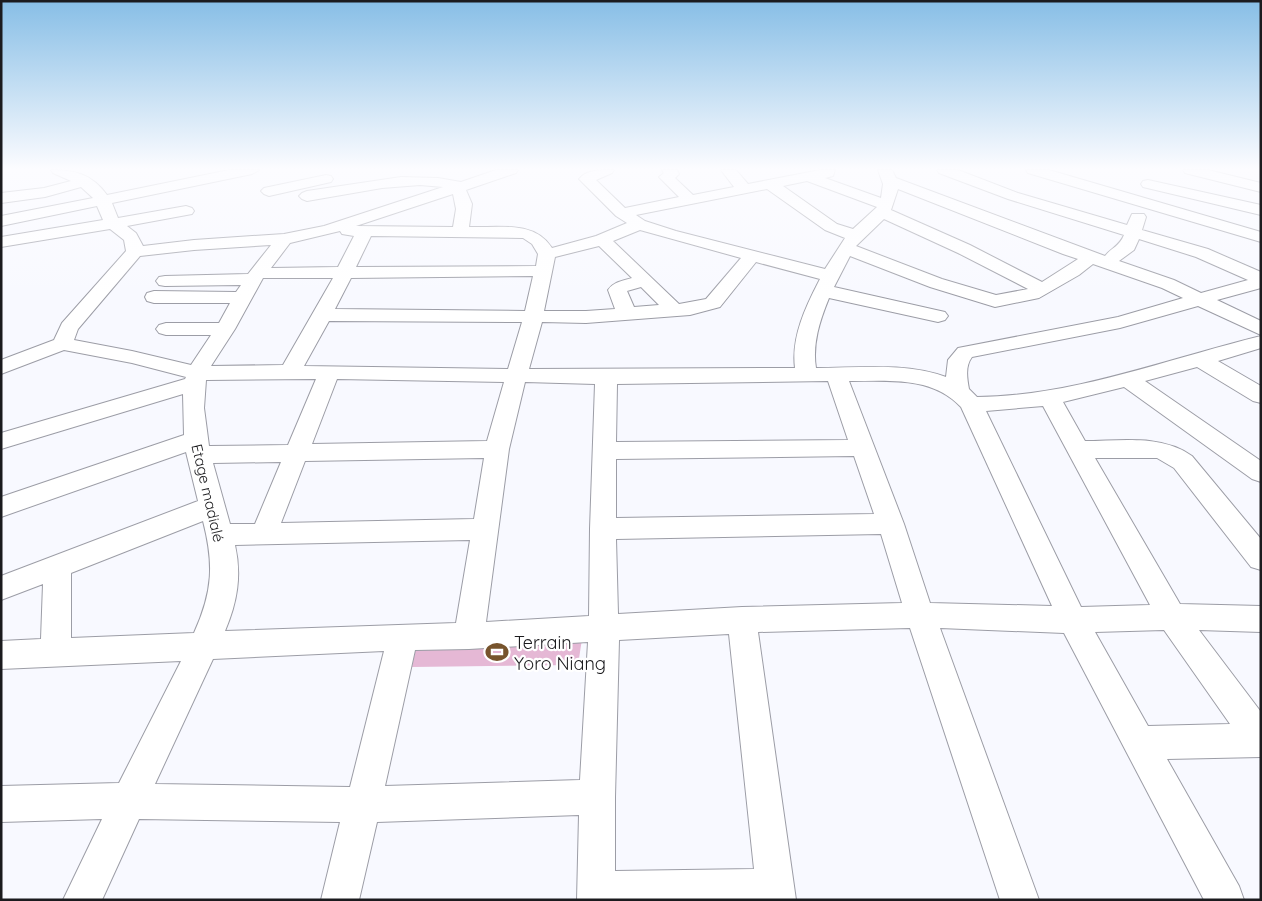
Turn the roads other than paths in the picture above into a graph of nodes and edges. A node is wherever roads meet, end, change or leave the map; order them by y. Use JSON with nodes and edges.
{"nodes":[{"id":1,"x":50,"y":212,"type":"edge"},
{"id":2,"x":108,"y":212,"type":"edge"},
{"id":3,"x":180,"y":212,"type":"edge"},
{"id":4,"x":385,"y":212,"type":"edge"},
{"id":5,"x":464,"y":212,"type":"edge"},
{"id":6,"x":622,"y":212,"type":"edge"},
{"id":7,"x":810,"y":212,"type":"edge"},
{"id":8,"x":880,"y":212,"type":"edge"},
{"id":9,"x":892,"y":212,"type":"edge"},
{"id":10,"x":977,"y":212,"type":"edge"},
{"id":11,"x":1066,"y":212,"type":"edge"},
{"id":12,"x":1139,"y":212,"type":"edge"},
{"id":13,"x":1174,"y":212,"type":"edge"},
{"id":14,"x":1,"y":221,"type":"edge"},
{"id":15,"x":115,"y":223,"type":"junction"},
{"id":16,"x":639,"y":224,"type":"junction"},
{"id":17,"x":328,"y":230,"type":"junction"},
{"id":18,"x":365,"y":231,"type":"junction"},
{"id":19,"x":460,"y":232,"type":"junction"},
{"id":20,"x":1133,"y":232,"type":"junction"},
{"id":21,"x":1261,"y":237,"type":"edge"},
{"id":22,"x":284,"y":239,"type":"junction"},
{"id":23,"x":602,"y":240,"type":"junction"},
{"id":24,"x":1,"y":242,"type":"edge"},
{"id":25,"x":851,"y":242,"type":"junction"},
{"id":26,"x":135,"y":252,"type":"junction"},
{"id":27,"x":752,"y":256,"type":"junction"},
{"id":28,"x":1090,"y":258,"type":"junction"},
{"id":29,"x":545,"y":263,"type":"junction"},
{"id":30,"x":1108,"y":264,"type":"junction"},
{"id":31,"x":344,"y":273,"type":"junction"},
{"id":32,"x":256,"y":276,"type":"junction"},
{"id":33,"x":645,"y":280,"type":"junction"},
{"id":34,"x":1261,"y":280,"type":"edge"},
{"id":35,"x":165,"y":281,"type":"dead end"},
{"id":36,"x":828,"y":283,"type":"junction"},
{"id":37,"x":1042,"y":290,"type":"junction"},
{"id":38,"x":154,"y":297,"type":"dead end"},
{"id":39,"x":243,"y":298,"type":"junction"},
{"id":40,"x":1202,"y":299,"type":"junction"},
{"id":41,"x":675,"y":310,"type":"junction"},
{"id":42,"x":627,"y":314,"type":"junction"},
{"id":43,"x":323,"y":315,"type":"junction"},
{"id":44,"x":534,"y":316,"type":"junction"},
{"id":45,"x":938,"y":316,"type":"dead end"},
{"id":46,"x":166,"y":329,"type":"dead end"},
{"id":47,"x":225,"y":329,"type":"junction"},
{"id":48,"x":1261,"y":329,"type":"edge"},
{"id":49,"x":1261,"y":342,"type":"edge"},
{"id":50,"x":62,"y":344,"type":"junction"},
{"id":51,"x":1201,"y":360,"type":"junction"},
{"id":52,"x":1,"y":368,"type":"edge"},
{"id":53,"x":290,"y":372,"type":"junction"},
{"id":54,"x":329,"y":373,"type":"junction"},
{"id":55,"x":807,"y":375,"type":"junction"},
{"id":56,"x":836,"y":375,"type":"junction"},
{"id":57,"x":516,"y":376,"type":"junction"},
{"id":58,"x":606,"y":377,"type":"junction"},
{"id":59,"x":196,"y":378,"type":"junction"},
{"id":60,"x":1128,"y":380,"type":"junction"},
{"id":61,"x":1261,"y":396,"type":"edge"},
{"id":62,"x":964,"y":397,"type":"junction"},
{"id":63,"x":1050,"y":398,"type":"junction"},
{"id":64,"x":1,"y":441,"type":"edge"},
{"id":65,"x":197,"y":447,"type":"junction"},
{"id":66,"x":861,"y":448,"type":"junction"},
{"id":67,"x":496,"y":449,"type":"junction"},
{"id":68,"x":1077,"y":449,"type":"junction"},
{"id":69,"x":604,"y":451,"type":"junction"},
{"id":70,"x":296,"y":452,"type":"junction"},
{"id":71,"x":1261,"y":473,"type":"edge"},
{"id":72,"x":1,"y":507,"type":"edge"},
{"id":73,"x":215,"y":521,"type":"junction"},
{"id":74,"x":891,"y":524,"type":"junction"},
{"id":75,"x":485,"y":529,"type":"junction"},
{"id":76,"x":602,"y":529,"type":"junction"},
{"id":77,"x":264,"y":533,"type":"junction"},
{"id":78,"x":1261,"y":559,"type":"edge"},
{"id":79,"x":58,"y":566,"type":"junction"},
{"id":80,"x":1,"y":588,"type":"edge"},
{"id":81,"x":920,"y":615,"type":"junction"},
{"id":82,"x":1172,"y":617,"type":"junction"},
{"id":83,"x":1261,"y":619,"type":"edge"},
{"id":84,"x":742,"y":620,"type":"junction"},
{"id":85,"x":1073,"y":620,"type":"junction"},
{"id":86,"x":604,"y":629,"type":"junction"},
{"id":87,"x":469,"y":636,"type":"junction"},
{"id":88,"x":403,"y":637,"type":"junction"},
{"id":89,"x":204,"y":645,"type":"junction"},
{"id":90,"x":56,"y":652,"type":"junction"},
{"id":91,"x":1,"y":655,"type":"edge"},
{"id":92,"x":1261,"y":740,"type":"edge"},
{"id":93,"x":1139,"y":743,"type":"junction"},
{"id":94,"x":597,"y":797,"type":"junction"},
{"id":95,"x":129,"y":801,"type":"junction"},
{"id":96,"x":1,"y":804,"type":"edge"},
{"id":97,"x":362,"y":805,"type":"junction"},
{"id":98,"x":776,"y":894,"type":"edge"},
{"id":99,"x":596,"y":895,"type":"edge"},
{"id":100,"x":82,"y":900,"type":"edge"},
{"id":101,"x":340,"y":900,"type":"edge"},
{"id":102,"x":1020,"y":900,"type":"edge"},
{"id":103,"x":1225,"y":900,"type":"edge"}],
"edges":[{"from":1,"to":14,"type":"street"},
{"from":2,"to":15,"type":"street"},
{"from":3,"to":15,"type":"street"},
{"from":4,"to":17,"type":"street"},
{"from":5,"to":19,"type":"street"},
{"from":6,"to":16,"type":"street"},
{"from":7,"to":25,"type":"street"},
{"from":8,"to":25,"type":"street"},
{"from":9,"to":37,"type":"street"},
{"from":10,"to":28,"type":"street"},
{"from":11,"to":20,"type":"street"},
{"from":12,"to":20,"type":"street"},
{"from":13,"to":21,"type":"street"},
{"from":15,"to":24,"type":"street"},
{"from":15,"to":26,"type":"street"},
{"from":16,"to":23,"type":"street"},
{"from":16,"to":27,"type":"street"},
{"from":17,"to":18,"type":"street"},
{"from":17,"to":22,"type":"street"},
{"from":18,"to":19,"type":"street"},
{"from":18,"to":31,"type":"street"},
{"from":19,"to":29,"type":"street"},
{"from":20,"to":30,"type":"street"},
{"from":20,"to":34,"type":"street"},
{"from":22,"to":26,"type":"street"},
{"from":22,"to":32,"type":"street"},
{"from":23,"to":29,"type":"street"},
{"from":23,"to":33,"type":"street"},
{"from":25,"to":36,"type":"street"},
{"from":25,"to":37,"type":"street"},
{"from":26,"to":50,"type":"street"},
{"from":27,"to":36,"type":"street"},
{"from":27,"to":41,"type":"street"},
{"from":28,"to":30,"type":"street"},
{"from":28,"to":37,"type":"street"},
{"from":29,"to":31,"type":"street"},
{"from":29,"to":44,"type":"street"},
{"from":30,"to":40,"type":"street"},
{"from":31,"to":32,"type":"street"},
{"from":31,"to":43,"type":"street"},
{"from":32,"to":35,"type":"street"},
{"from":32,"to":39,"type":"street"},
{"from":33,"to":41,"type":"street"},
{"from":33,"to":42,"type":"street"},
{"from":34,"to":40,"type":"street"},
{"from":36,"to":45,"type":"street"},
{"from":36,"to":55,"type":"street"},
{"from":38,"to":39,"type":"street"},
{"from":39,"to":47,"type":"street"},
{"from":40,"to":48,"type":"street"},
{"from":40,"to":62,"type":"street"},
{"from":41,"to":42,"type":"street"},
{"from":42,"to":44,"type":"street"},
{"from":43,"to":44,"type":"street"},
{"from":43,"to":53,"type":"street"},
{"from":44,"to":57,"type":"street"},
{"from":46,"to":47,"type":"street"},
{"from":47,"to":59,"type":"street"},
{"from":49,"to":51,"type":"street"},
{"from":50,"to":52,"type":"street"},
{"from":50,"to":59,"type":"street"},
{"from":51,"to":60,"type":"street"},
{"from":51,"to":61,"type":"street"},
{"from":53,"to":54,"type":"street"},
{"from":53,"to":59,"type":"street"},
{"from":54,"to":57,"type":"street"},
{"from":54,"to":70,"type":"street"},
{"from":55,"to":56,"type":"street"},
{"from":55,"to":58,"type":"street"},
{"from":56,"to":62,"type":"street"},
{"from":56,"to":66,"type":"street"},
{"from":57,"to":58,"type":"street"},
{"from":57,"to":67,"type":"street"},
{"from":58,"to":69,"type":"street"},
{"from":59,"to":64,"type":"street"},
{"from":59,"to":65,"type":"street","name":"Etage madialé"},
{"from":60,"to":63,"type":"street"},
{"from":60,"to":71,"type":"street"},
{"from":62,"to":63,"type":"street"},
{"from":62,"to":85,"type":"street"},
{"from":63,"to":68,"type":"street"},
{"from":65,"to":70,"type":"street"},
{"from":65,"to":72,"type":"street"},
{"from":65,"to":73,"type":"street","name":"Etage madialé"},
{"from":66,"to":69,"type":"street"},
{"from":66,"to":74,"type":"street"},
{"from":67,"to":70,"type":"street"},
{"from":67,"to":75,"type":"street"},
{"from":68,"to":78,"type":"street"},
{"from":68,"to":82,"type":"street"},
{"from":69,"to":76,"type":"street"},
{"from":70,"to":77,"type":"street"},
{"from":73,"to":77,"type":"street"},
{"from":73,"to":79,"type":"street"},
{"from":73,"to":89,"type":"street","name":"Etage madialé"},
{"from":74,"to":76,"type":"street"},
{"from":74,"to":81,"type":"street"},
{"from":75,"to":77,"type":"street"},
{"from":75,"to":87,"type":"street"},
{"from":76,"to":86,"type":"street"},
{"from":79,"to":80,"type":"street"},
{"from":79,"to":90,"type":"street"},
{"from":81,"to":84,"type":"street"},
{"from":81,"to":85,"type":"street"},
{"from":81,"to":102,"type":"street"},
{"from":82,"to":83,"type":"street"},
{"from":82,"to":85,"type":"street"},
{"from":82,"to":92,"type":"street"},
{"from":84,"to":86,"type":"street"},
{"from":84,"to":98,"type":"street"},
{"from":85,"to":93,"type":"street"},
{"from":86,"to":87,"type":"street"},
{"from":86,"to":94,"type":"street"},
{"from":87,"to":88,"type":"street"},
{"from":88,"to":89,"type":"street"},
{"from":88,"to":97,"type":"street"},
{"from":89,"to":90,"type":"street"},
{"from":89,"to":95,"type":"street","name":"Etage madialé"},
{"from":90,"to":91,"type":"street"},
{"from":92,"to":93,"type":"street"},
{"from":93,"to":103,"type":"street"},
{"from":94,"to":97,"type":"street"},
{"from":94,"to":99,"type":"street"},
{"from":95,"to":96,"type":"street"},
{"from":95,"to":97,"type":"street"},
{"from":95,"to":100,"type":"street","name":"Etage madialé"},
{"from":97,"to":101,"type":"street"},
{"from":98,"to":99,"type":"street"}]}
